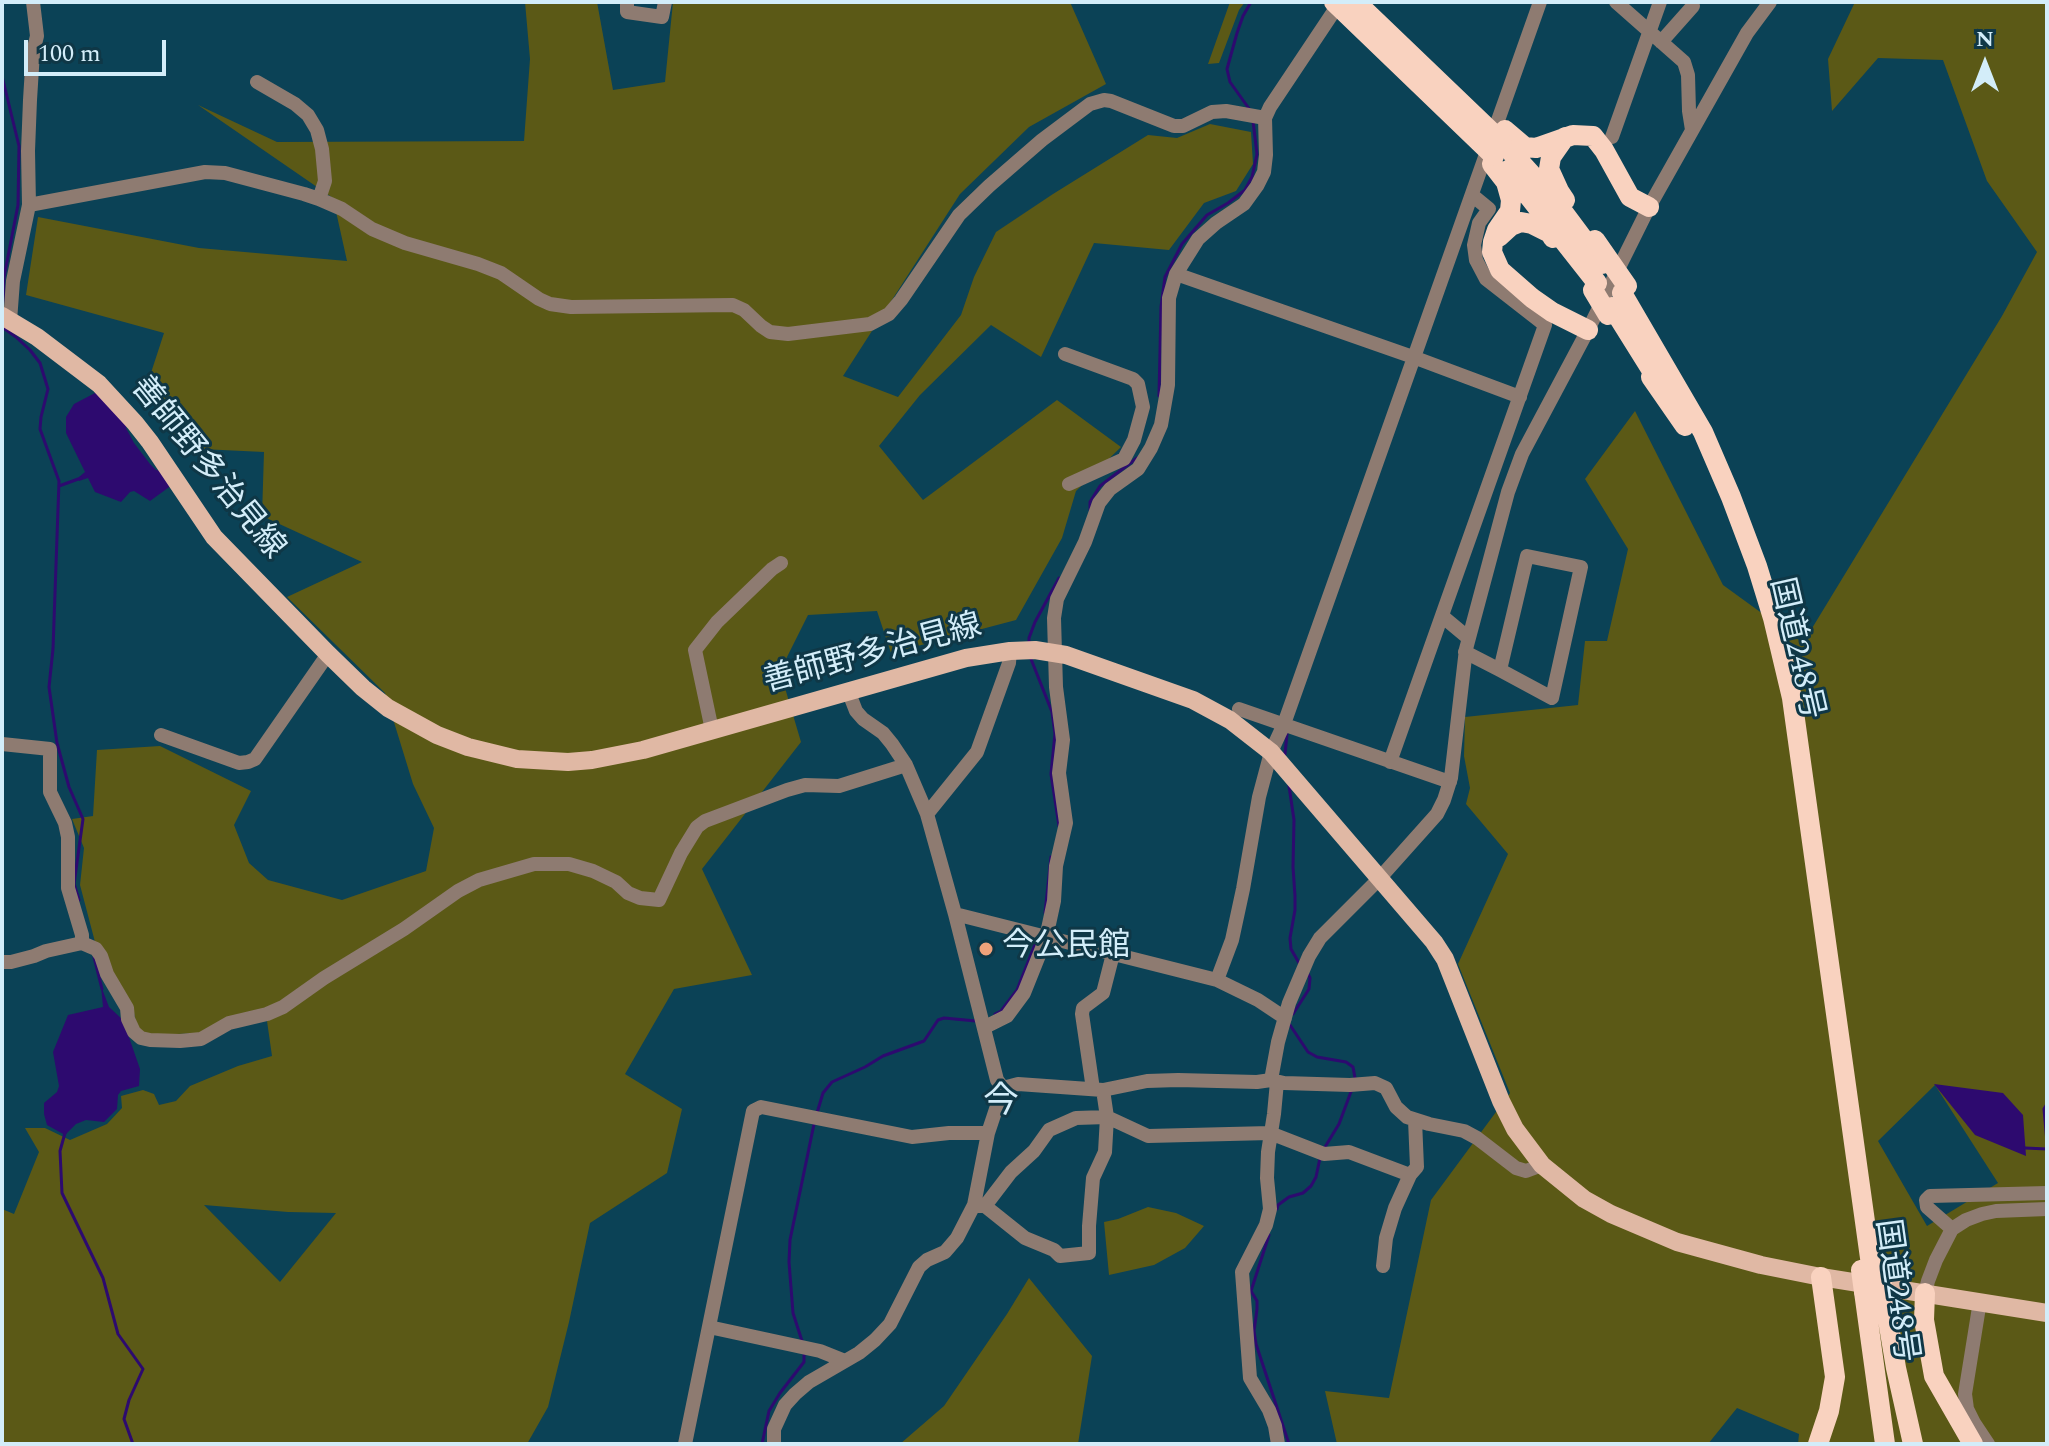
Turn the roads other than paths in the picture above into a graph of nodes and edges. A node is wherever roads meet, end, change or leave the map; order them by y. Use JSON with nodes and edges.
{"nodes":[{"id":1,"x":33,"y":2,"type":"edge"},
{"id":2,"x":627,"y":2,"type":"edge"},
{"id":3,"x":665,"y":2,"type":"edge"},
{"id":4,"x":1334,"y":2,"type":"edge"},
{"id":5,"x":1340,"y":2,"type":"edge"},
{"id":6,"x":1540,"y":2,"type":"edge"},
{"id":7,"x":1616,"y":2,"type":"edge"},
{"id":8,"x":1660,"y":2,"type":"edge"},
{"id":9,"x":1770,"y":2,"type":"edge"},
{"id":10,"x":1693,"y":6,"type":"dead end"},
{"id":11,"x":1362,"y":8,"type":"edge"},
{"id":12,"x":1655,"y":37,"type":"junction"},
{"id":13,"x":257,"y":82,"type":"dead end"},
{"id":14,"x":1256,"y":116,"type":"junction"},
{"id":15,"x":1692,"y":130,"type":"junction"},
{"id":16,"x":1565,"y":137,"type":"junction"},
{"id":17,"x":1612,"y":137,"type":"dead end"},
{"id":18,"x":1498,"y":148,"type":"junction"},
{"id":19,"x":319,"y":199,"type":"junction"},
{"id":20,"x":1477,"y":199,"type":"junction"},
{"id":21,"x":29,"y":205,"type":"junction"},
{"id":22,"x":1649,"y":207,"type":"junction"},
{"id":23,"x":1493,"y":242,"type":"junction"},
{"id":24,"x":1176,"y":274,"type":"junction"},
{"id":25,"x":1597,"y":279,"type":"junction"},
{"id":26,"x":1620,"y":301,"type":"junction"},
{"id":27,"x":6,"y":319,"type":"edge"},
{"id":28,"x":1588,"y":330,"type":"junction"},
{"id":29,"x":1065,"y":354,"type":"dead end"},
{"id":30,"x":1420,"y":360,"type":"junction"},
{"id":31,"x":1520,"y":397,"type":"junction"},
{"id":32,"x":1124,"y":459,"type":"junction"},
{"id":33,"x":1134,"y":471,"type":"junction"},
{"id":34,"x":1089,"y":489,"type":"junction"},
{"id":35,"x":781,"y":563,"type":"dead end"},
{"id":36,"x":1442,"y":616,"type":"junction"},
{"id":37,"x":1469,"y":636,"type":"junction"},
{"id":38,"x":1023,"y":651,"type":"junction"},
{"id":39,"x":1465,"y":652,"type":"junction"},
{"id":40,"x":1055,"y":653,"type":"junction"},
{"id":41,"x":328,"y":654,"type":"junction"},
{"id":42,"x":1500,"y":670,"type":"junction"},
{"id":43,"x":849,"y":693,"type":"junction"},
{"id":44,"x":1239,"y":709,"type":"dead end"},
{"id":45,"x":1290,"y":726,"type":"junction"},
{"id":46,"x":712,"y":730,"type":"junction"},
{"id":47,"x":161,"y":735,"type":"dead end"},
{"id":48,"x":2,"y":744,"type":"edge"},
{"id":49,"x":1271,"y":752,"type":"junction"},
{"id":50,"x":1390,"y":762,"type":"junction"},
{"id":51,"x":906,"y":765,"type":"junction"},
{"id":52,"x":1450,"y":782,"type":"junction"},
{"id":53,"x":927,"y":814,"type":"junction"},
{"id":54,"x":1378,"y":880,"type":"junction"},
{"id":55,"x":955,"y":914,"type":"junction"},
{"id":56,"x":1041,"y":937,"type":"junction"},
{"id":57,"x":88,"y":946,"type":"junction"},
{"id":58,"x":1113,"y":954,"type":"junction"},
{"id":59,"x":2,"y":962,"type":"edge"},
{"id":60,"x":1217,"y":980,"type":"junction"},
{"id":61,"x":1285,"y":1018,"type":"junction"},
{"id":62,"x":985,"y":1027,"type":"junction"},
{"id":63,"x":1274,"y":1081,"type":"junction"},
{"id":64,"x":1003,"y":1088,"type":"junction"},
{"id":65,"x":1098,"y":1090,"type":"junction"},
{"id":66,"x":1107,"y":1117,"type":"junction"},
{"id":67,"x":1415,"y":1120,"type":"junction"},
{"id":68,"x":988,"y":1133,"type":"junction"},
{"id":69,"x":1270,"y":1133,"type":"junction"},
{"id":70,"x":1542,"y":1165,"type":"junction"},
{"id":71,"x":1410,"y":1175,"type":"junction"},
{"id":72,"x":2047,"y":1193,"type":"edge"},
{"id":73,"x":979,"y":1206,"type":"junction"},
{"id":74,"x":2047,"y":1209,"type":"edge"},
{"id":75,"x":1952,"y":1229,"type":"junction"},
{"id":76,"x":1383,"y":1266,"type":"dead end"},
{"id":77,"x":1871,"y":1271,"type":"junction"},
{"id":78,"x":1821,"y":1277,"type":"junction"},
{"id":79,"x":1925,"y":1293,"type":"junction"},
{"id":80,"x":1872,"y":1295,"type":"junction"},
{"id":81,"x":1980,"y":1301,"type":"junction"},
{"id":82,"x":2047,"y":1313,"type":"edge"},
{"id":83,"x":709,"y":1327,"type":"junction"},
{"id":84,"x":845,"y":1361,"type":"junction"},
{"id":85,"x":685,"y":1444,"type":"edge"},
{"id":86,"x":774,"y":1444,"type":"edge"},
{"id":87,"x":1278,"y":1444,"type":"edge"},
{"id":88,"x":1818,"y":1444,"type":"edge"},
{"id":89,"x":1872,"y":1444,"type":"edge"},
{"id":90,"x":1885,"y":1444,"type":"edge"},
{"id":91,"x":1899,"y":1444,"type":"edge"},
{"id":92,"x":1913,"y":1444,"type":"edge"},
{"id":93,"x":1973,"y":1444,"type":"edge"},
{"id":94,"x":1988,"y":1444,"type":"edge"}],
"edges":[{"from":1,"to":21,"type":"street"},
{"from":2,"to":3,"type":"street"},
{"from":4,"to":18,"type":"highway","name":"国道248号","bridge":true},
{"from":5,"to":14,"type":"street"},
{"from":6,"to":20,"type":"street"},
{"from":7,"to":12,"type":"street"},
{"from":8,"to":12,"type":"street"},
{"from":9,"to":15,"type":"street"},
{"from":10,"to":12,"type":"street"},
{"from":11,"to":18,"type":"highway","bridge":true},
{"from":12,"to":15,"type":"street"},
{"from":12,"to":17,"type":"street"},
{"from":13,"to":19,"type":"street"},
{"from":14,"to":19,"type":"street"},
{"from":14,"to":24,"type":"street"},
{"from":15,"to":22,"type":"street"},
{"from":16,"to":18,"type":"highway"},
{"from":16,"to":22,"type":"highway"},
{"from":16,"to":26,"type":"highway","bridge":true},
{"from":18,"to":23,"type":"highway"},
{"from":18,"to":25,"type":"highway","name":"国道248号"},
{"from":19,"to":21,"type":"street"},
{"from":20,"to":30,"type":"street"},
{"from":20,"to":31,"type":"street"},
{"from":21,"to":27,"type":"street"},
{"from":22,"to":28,"type":"street"},
{"from":23,"to":25,"type":"highway"},
{"from":23,"to":28,"type":"highway"},
{"from":24,"to":30,"type":"street"},
{"from":24,"to":33,"type":"street"},
{"from":25,"to":26,"type":"highway","name":"国道248号"},
{"from":26,"to":77,"type":"highway","name":"国道248号"},
{"from":26,"to":77,"type":"highway","name":"国道248号"},
{"from":27,"to":41,"type":"main road","name":"善師野多治見線"},
{"from":28,"to":37,"type":"street"},
{"from":29,"to":32,"type":"street"},
{"from":30,"to":31,"type":"street"},
{"from":30,"to":45,"type":"street"},
{"from":31,"to":36,"type":"street"},
{"from":32,"to":33,"type":"street"},
{"from":32,"to":34,"type":"street"},
{"from":33,"to":34,"type":"street"},
{"from":34,"to":40,"type":"street"},
{"from":35,"to":46,"type":"street"},
{"from":36,"to":37,"type":"street"},
{"from":36,"to":50,"type":"street"},
{"from":37,"to":39,"type":"street"},
{"from":38,"to":40,"type":"main road","name":"善師野多治見線"},
{"from":38,"to":43,"type":"main road","name":"善師野多治見線"},
{"from":38,"to":53,"type":"street"},
{"from":39,"to":42,"type":"street"},
{"from":39,"to":52,"type":"street"},
{"from":40,"to":49,"type":"main road","name":"善師野多治見線"},
{"from":40,"to":56,"type":"street"},
{"from":41,"to":46,"type":"main road","name":"善師野多治見線"},
{"from":41,"to":47,"type":"street"},
{"from":42,"to":42,"type":"street"},
{"from":43,"to":46,"type":"main road","name":"善師野多治見線"},
{"from":43,"to":51,"type":"street"},
{"from":44,"to":45,"type":"street"},
{"from":45,"to":49,"type":"street"},
{"from":45,"to":50,"type":"street"},
{"from":48,"to":57,"type":"street"},
{"from":49,"to":54,"type":"main road","name":"善師野多治見線"},
{"from":49,"to":60,"type":"street"},
{"from":50,"to":52,"type":"street"},
{"from":51,"to":53,"type":"street"},
{"from":51,"to":57,"type":"street"},
{"from":52,"to":54,"type":"street"},
{"from":53,"to":55,"type":"street"},
{"from":54,"to":61,"type":"street"},
{"from":54,"to":70,"type":"main road","name":"善師野多治見線"},
{"from":55,"to":56,"type":"street"},
{"from":55,"to":62,"type":"street"},
{"from":56,"to":58,"type":"street"},
{"from":56,"to":62,"type":"street"},
{"from":57,"to":59,"type":"street"},
{"from":58,"to":60,"type":"street"},
{"from":58,"to":65,"type":"street"},
{"from":60,"to":61,"type":"street"},
{"from":61,"to":63,"type":"street"},
{"from":62,"to":64,"type":"street"},
{"from":63,"to":65,"type":"street"},
{"from":63,"to":67,"type":"street"},
{"from":63,"to":69,"type":"street"},
{"from":64,"to":65,"type":"street"},
{"from":64,"to":68,"type":"street"},
{"from":65,"to":66,"type":"street"},
{"from":66,"to":69,"type":"street"},
{"from":66,"to":73,"type":"street"},
{"from":66,"to":73,"type":"street"},
{"from":67,"to":70,"type":"street"},
{"from":67,"to":71,"type":"street"},
{"from":68,"to":73,"type":"street"},
{"from":68,"to":83,"type":"street"},
{"from":69,"to":71,"type":"street"},
{"from":69,"to":87,"type":"street"},
{"from":70,"to":78,"type":"main road","name":"善師野多治見線"},
{"from":71,"to":76,"type":"street"},
{"from":72,"to":75,"type":"street"},
{"from":73,"to":84,"type":"street"},
{"from":74,"to":75,"type":"street"},
{"from":75,"to":79,"type":"street"},
{"from":77,"to":80,"type":"highway","name":"国道248号","bridge":true},
{"from":78,"to":79,"type":"main road","name":"善師野多治見線"},
{"from":78,"to":88,"type":"highway"},
{"from":79,"to":81,"type":"main road","name":"善師野多治見線"},
{"from":79,"to":93,"type":"highway"},
{"from":80,"to":89,"type":"highway"},
{"from":80,"to":90,"type":"highway","name":"国道248号"},
{"from":80,"to":91,"type":"highway","name":"国道248号"},
{"from":80,"to":92,"type":"highway"},
{"from":81,"to":82,"type":"main road","name":"善師野多治見線"},
{"from":81,"to":94,"type":"street"},
{"from":83,"to":84,"type":"street"},
{"from":83,"to":85,"type":"street"},
{"from":84,"to":86,"type":"street"}]}
